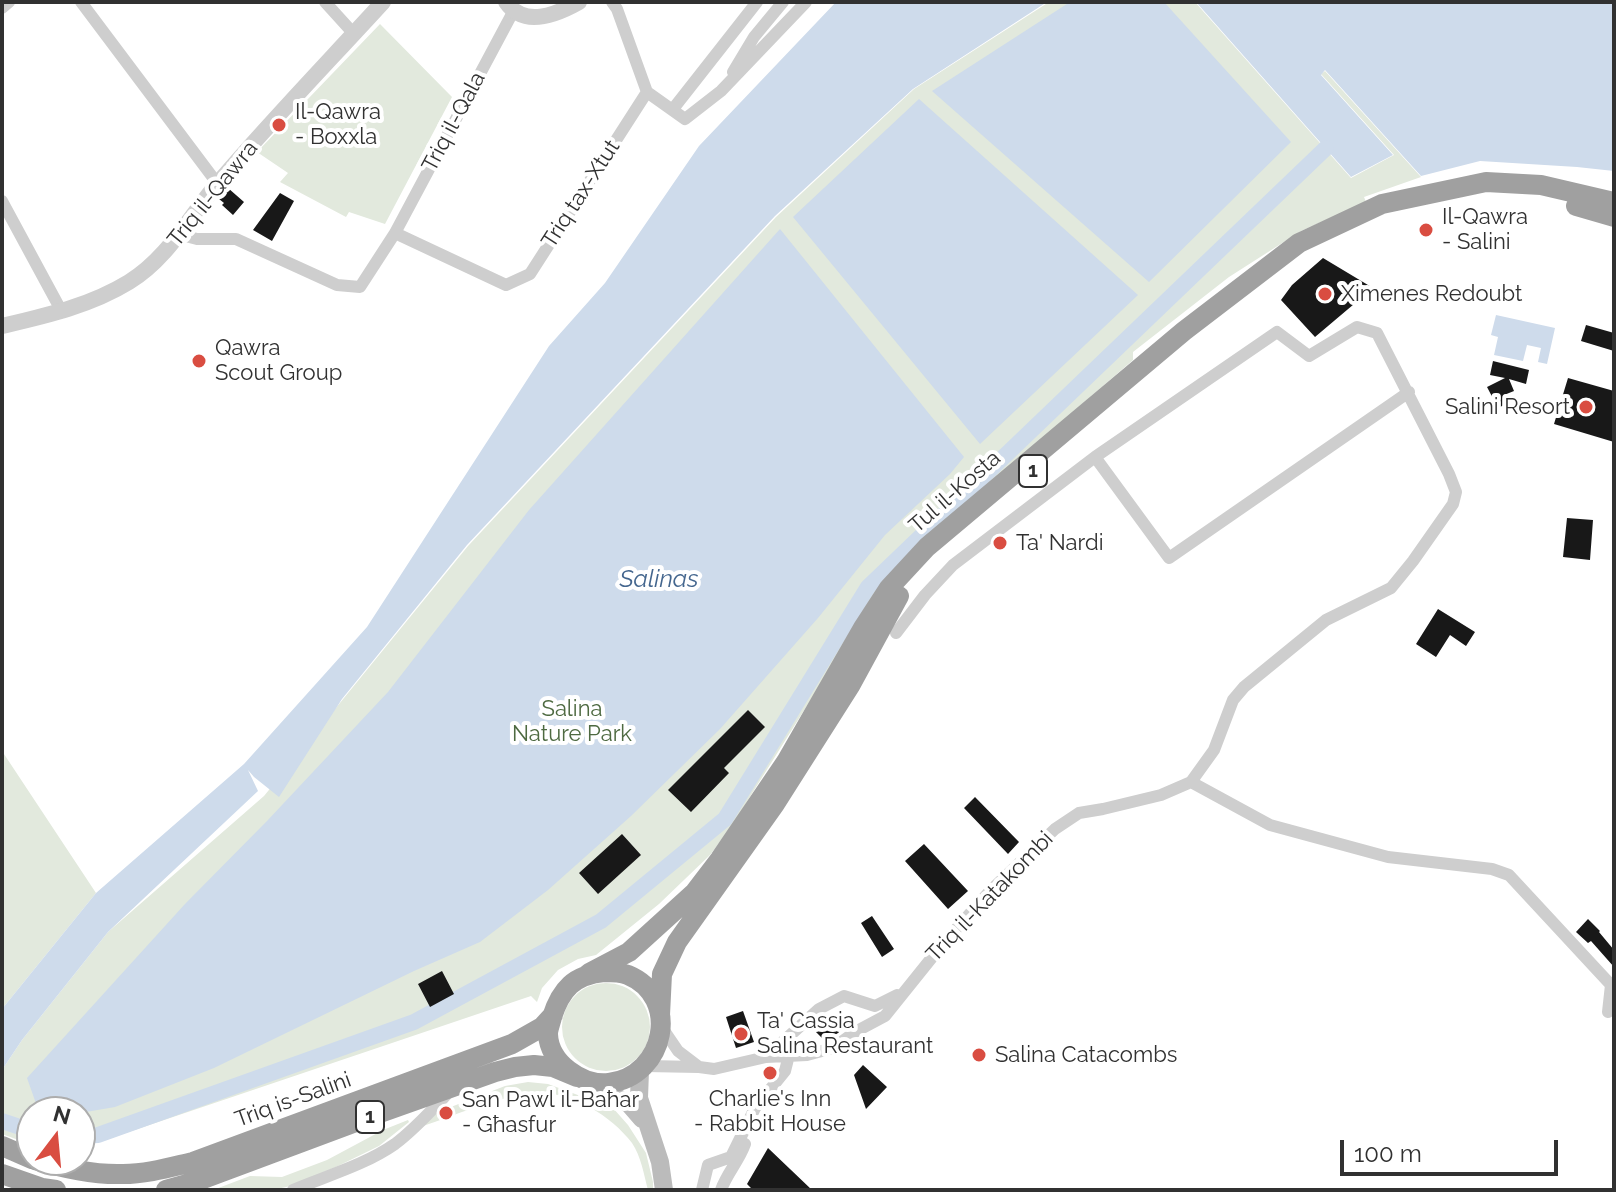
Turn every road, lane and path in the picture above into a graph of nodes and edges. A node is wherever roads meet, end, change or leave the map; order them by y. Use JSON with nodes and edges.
{"nodes":[{"id":1,"x":9,"y":2,"type":"edge"},
{"id":2,"x":81,"y":2,"type":"edge"},
{"id":3,"x":325,"y":2,"type":"edge"},
{"id":4,"x":383,"y":2,"type":"edge"},
{"id":5,"x":579,"y":2,"type":"edge"},
{"id":6,"x":612,"y":2,"type":"edge"},
{"id":7,"x":757,"y":2,"type":"edge"},
{"id":8,"x":783,"y":2,"type":"edge"},
{"id":9,"x":806,"y":2,"type":"edge"},
{"id":10,"x":510,"y":7,"type":"edge"},
{"id":11,"x":2,"y":8,"type":"edge"},
{"id":12,"x":354,"y":34,"type":"junction"},
{"id":13,"x":721,"y":91,"type":"junction"},
{"id":14,"x":647,"y":92,"type":"junction"},
{"id":15,"x":673,"y":109,"type":"junction"},
{"id":16,"x":217,"y":183,"type":"junction"},
{"id":17,"x":2,"y":201,"type":"edge"},
{"id":18,"x":1614,"y":202,"type":"edge"},
{"id":19,"x":1614,"y":217,"type":"edge"},
{"id":20,"x":395,"y":233,"type":"junction"},
{"id":21,"x":178,"y":234,"type":"junction"},
{"id":22,"x":62,"y":312,"type":"junction"},
{"id":23,"x":2,"y":326,"type":"edge"},
{"id":24,"x":1409,"y":392,"type":"junction"},
{"id":25,"x":1095,"y":457,"type":"junction"},
{"id":26,"x":896,"y":633,"type":"dead end"},
{"id":27,"x":1191,"y":782,"type":"junction"},
{"id":28,"x":589,"y":973,"type":"junction"},
{"id":29,"x":1613,"y":984,"type":"edge"},
{"id":30,"x":902,"y":993,"type":"junction"},
{"id":31,"x":1608,"y":1012,"type":"dead end"},
{"id":32,"x":553,"y":1015,"type":"junction"},
{"id":33,"x":660,"y":1020,"type":"junction"},
{"id":34,"x":789,"y":1055,"type":"junction"},
{"id":35,"x":807,"y":1055,"type":"junction"},
{"id":36,"x":766,"y":1057,"type":"junction"},
{"id":37,"x":699,"y":1067,"type":"junction"},
{"id":38,"x":643,"y":1068,"type":"junction"},
{"id":39,"x":584,"y":1079,"type":"junction"},
{"id":40,"x":454,"y":1086,"type":"junction"},
{"id":41,"x":650,"y":1127,"type":"junction"},
{"id":42,"x":96,"y":1173,"type":"edge"},
{"id":43,"x":2,"y":1174,"type":"edge"},
{"id":44,"x":56,"y":1190,"type":"edge"},
{"id":45,"x":166,"y":1190,"type":"edge"},
{"id":46,"x":293,"y":1190,"type":"edge"},
{"id":47,"x":664,"y":1190,"type":"edge"},
{"id":48,"x":702,"y":1190,"type":"edge"},
{"id":49,"x":721,"y":1190,"type":"edge"}],
"edges":[{"from":1,"to":11,"type":"street"},
{"from":2,"to":16,"type":"street"},
{"from":3,"to":12,"type":"street"},
{"from":4,"to":12,"type":"street","name":"Triq il-Qawra"},
{"from":5,"to":10,"type":"street"},
{"from":6,"to":14,"type":"street"},
{"from":7,"to":15,"type":"street"},
{"from":8,"to":13,"type":"street"},
{"from":9,"to":13,"type":"street"},
{"from":10,"to":20,"type":"street","name":"Triq il-Qala"},
{"from":12,"to":16,"type":"street","name":"Triq il-Qawra"},
{"from":13,"to":15,"type":"street"},
{"from":14,"to":15,"type":"street"},
{"from":14,"to":20,"type":"street","name":"Triq tax-Xtut"},
{"from":16,"to":21,"type":"street","name":"Triq il-Qawra"},
{"from":17,"to":22,"type":"street"},
{"from":18,"to":28,"type":"highway","name":"Tul il-Kosta","number":"1"},
{"from":19,"to":33,"type":"highway","name":"Tul il-Kosta","number":"1"},
{"from":20,"to":21,"type":"street","name":"Triq il-Qala"},
{"from":21,"to":22,"type":"street","name":"Triq il-Qawra"},
{"from":22,"to":23,"type":"street","name":"Triq il-Qawra"},
{"from":24,"to":25,"type":"street"},
{"from":24,"to":25,"type":"street"},
{"from":24,"to":27,"type":"street"},
{"from":25,"to":26,"type":"street"},
{"from":27,"to":29,"type":"street"},
{"from":27,"to":30,"type":"street","name":"Triq il-Katakombi"},
{"from":28,"to":32,"type":"highway","number":"1"},
{"from":28,"to":33,"type":"highway"},
{"from":29,"to":31,"type":"street"},
{"from":30,"to":35,"type":"street","name":"Triq il-Katakombi"},
{"from":30,"to":36,"type":"street","name":"Triq il-Katakombi"},
{"from":32,"to":39,"type":"highway"},
{"from":32,"to":42,"type":"highway","name":"Triq is-Salini","number":"1"},
{"from":33,"to":37,"type":"street"},
{"from":33,"to":38,"type":"highway","number":"1"},
{"from":34,"to":35,"type":"street","name":"Triq il-Katakombi"},
{"from":34,"to":36,"type":"street","name":"Triq il-Katakombi"},
{"from":34,"to":48,"type":"street"},
{"from":35,"to":49,"type":"street"},
{"from":36,"to":37,"type":"street","name":"Triq il-Katakombi"},
{"from":37,"to":38,"type":"street","name":"Triq il-Katakombi"},
{"from":38,"to":39,"type":"highway","number":"1"},
{"from":38,"to":41,"type":"main road"},
{"from":39,"to":40,"type":"highway","name":"Triq is-Salini","number":"1"},
{"from":39,"to":41,"type":"main road"},
{"from":40,"to":45,"type":"highway","name":"Triq is-Salini","number":"1"},
{"from":40,"to":46,"type":"street"},
{"from":41,"to":47,"type":"main road"},
{"from":43,"to":44,"type":"highway"}]}
